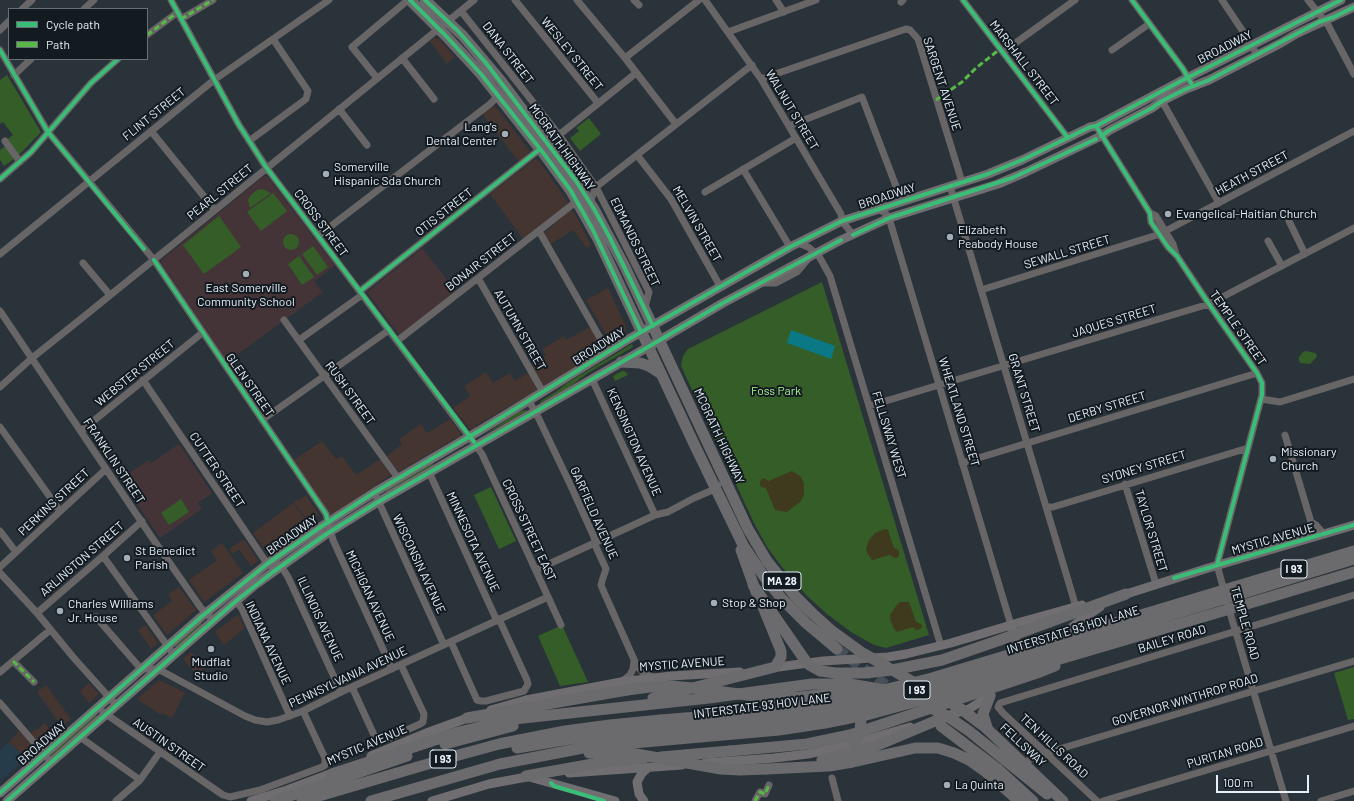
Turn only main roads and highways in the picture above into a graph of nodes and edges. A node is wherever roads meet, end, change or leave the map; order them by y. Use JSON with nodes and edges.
{"nodes":[{"id":1,"x":409,"y":0,"type":"edge"},
{"id":2,"x":425,"y":0,"type":"edge"},
{"id":3,"x":1341,"y":0,"type":"edge"},
{"id":4,"x":1354,"y":7,"type":"edge"},
{"id":5,"x":443,"y":25,"type":"junction"},
{"id":6,"x":1068,"y":138,"type":"junction"},
{"id":7,"x":1032,"y":170,"type":"junction"},
{"id":8,"x":924,"y":195,"type":"junction"},
{"id":9,"x":927,"y":206,"type":"junction"},
{"id":10,"x":653,"y":326,"type":"junction"},
{"id":11,"x":641,"y":332,"type":"junction"},
{"id":12,"x":660,"y":340,"type":"junction"},
{"id":13,"x":648,"y":348,"type":"junction"},
{"id":14,"x":621,"y":362,"type":"junction"},
{"id":15,"x":660,"y":373,"type":"junction"},
{"id":16,"x":1354,"y":525,"type":"edge"},
{"id":17,"x":735,"y":530,"type":"junction"},
{"id":18,"x":1354,"y":551,"type":"edge"},
{"id":19,"x":1354,"y":559,"type":"edge"},
{"id":20,"x":274,"y":565,"type":"junction"},
{"id":21,"x":1354,"y":572,"type":"edge"},
{"id":22,"x":753,"y":585,"type":"junction"},
{"id":23,"x":1236,"y":591,"type":"junction"},
{"id":24,"x":1126,"y":594,"type":"junction"},
{"id":25,"x":1013,"y":630,"type":"junction"},
{"id":26,"x":837,"y":648,"type":"tunnel mouth"},
{"id":27,"x":1083,"y":652,"type":"junction"},
{"id":28,"x":872,"y":658,"type":"junction"},
{"id":29,"x":807,"y":663,"type":"junction"},
{"id":30,"x":775,"y":667,"type":"junction"},
{"id":31,"x":892,"y":670,"type":"junction"},
{"id":32,"x":1009,"y":680,"type":"junction"},
{"id":33,"x":842,"y":684,"type":"junction"},
{"id":34,"x":903,"y":685,"type":"junction"},
{"id":35,"x":624,"y":686,"type":"junction"},
{"id":36,"x":990,"y":696,"type":"junction"},
{"id":37,"x":616,"y":708,"type":"junction"},
{"id":38,"x":964,"y":711,"type":"junction"},
{"id":39,"x":572,"y":712,"type":"junction"},
{"id":40,"x":947,"y":716,"type":"junction"},
{"id":41,"x":467,"y":718,"type":"joint"},
{"id":42,"x":941,"y":726,"type":"dead end"},
{"id":43,"x":988,"y":730,"type":"junction"},
{"id":44,"x":588,"y":741,"type":"junction"},
{"id":45,"x":854,"y":743,"type":"junction"},
{"id":46,"x":649,"y":767,"type":"junction"},
{"id":47,"x":766,"y":769,"type":"junction"},
{"id":48,"x":332,"y":774,"type":"junction"},
{"id":49,"x":526,"y":776,"type":"junction"},
{"id":50,"x":0,"y":793,"type":"edge"},
{"id":51,"x":443,"y":799,"type":"edge"},
{"id":52,"x":7,"y":801,"type":"edge"},
{"id":53,"x":251,"y":801,"type":"edge"},
{"id":54,"x":275,"y":801,"type":"edge"},
{"id":55,"x":302,"y":801,"type":"edge"},
{"id":56,"x":328,"y":801,"type":"edge"},
{"id":57,"x":371,"y":801,"type":"edge"},
{"id":58,"x":432,"y":801,"type":"edge"},
{"id":59,"x":615,"y":801,"type":"edge"},
{"id":60,"x":644,"y":801,"type":"edge"},
{"id":61,"x":1019,"y":801,"type":"edge"},
{"id":62,"x":1032,"y":801,"type":"edge"},
{"id":63,"x":1057,"y":801,"type":"edge"},
{"id":64,"x":1063,"y":801,"type":"edge"}],
"edges":[{"from":1,"to":5,"type":"highway","name":"MCGRATH HIGHWAY","number":"MA 28"},
{"from":2,"to":5,"type":"highway","name":"MCGRATH HIGHWAY","number":"MA 28"},
{"from":3,"to":6,"type":"main road","name":"BROADWAY"},
{"from":4,"to":7,"type":"main road","name":"BROADWAY"},
{"from":5,"to":10,"type":"highway","name":"MCGRATH HIGHWAY","number":"MA 28"},
{"from":5,"to":11,"type":"highway","name":"MCGRATH HIGHWAY","number":"MA 28"},
{"from":6,"to":7,"type":"main road"},
{"from":6,"to":8,"type":"main road","name":"BROADWAY"},
{"from":7,"to":9,"type":"main road","name":"BROADWAY"},
{"from":8,"to":9,"type":"main road"},
{"from":8,"to":10,"type":"main road","name":"BROADWAY"},
{"from":9,"to":12,"type":"main road","name":"BROADWAY"},
{"from":10,"to":11,"type":"main road","name":"BROADWAY"},
{"from":10,"to":12,"type":"highway","name":"MCGRATH HIGHWAY","number":"MA 28"},
{"from":11,"to":13,"type":"highway","name":"MCGRATH HIGHWAY","number":"MA 28"},
{"from":11,"to":20,"type":"main road","name":"BROADWAY"},
{"from":12,"to":13,"type":"main road","name":"BROADWAY"},
{"from":12,"to":28,"type":"highway","name":"MCGRATH HIGHWAY","number":"MA 28"},
{"from":13,"to":14,"type":"main road","name":"BROADWAY"},
{"from":13,"to":15,"type":"highway","name":"MCGRATH HIGHWAY","number":"MA 28"},
{"from":14,"to":15,"type":"highway"},
{"from":14,"to":20,"type":"main road","name":"BROADWAY"},
{"from":15,"to":17,"type":"highway","name":"MCGRATH HIGHWAY","number":"MA 28"},
{"from":16,"to":24,"type":"main road","name":"MYSTIC AVENUE"},
{"from":17,"to":22,"type":"highway"},
{"from":17,"to":26,"type":"highway","name":"MCGRATH HIGHWAY","number":"MA 28"},
{"from":18,"to":23,"type":"highway","number":"I 93"},
{"from":19,"to":23,"type":"highway","name":"INTERSTATE 93 HOV LANE","number":"I 93"},
{"from":20,"to":50,"type":"main road","name":"BROADWAY"},
{"from":20,"to":52,"type":"main road","name":"BROADWAY"},
{"from":21,"to":27,"type":"highway","number":"I 93","bridge":true},
{"from":22,"to":29,"type":"highway"},
{"from":22,"to":30,"type":"highway"},
{"from":23,"to":34,"type":"highway","number":"I 93","bridge":true},
{"from":23,"to":44,"type":"highway","name":"INTERSTATE 93 HOV LANE","number":"I 93","bridge":true},
{"from":24,"to":25,"type":"highway"},
{"from":24,"to":25,"type":"main road","name":"MYSTIC AVENUE"},
{"from":24,"to":32,"type":"main road","name":"MYSTIC AVENUE"},
{"from":25,"to":28,"type":"main road","name":"MYSTIC AVENUE"},
{"from":25,"to":31,"type":"highway"},
{"from":25,"to":32,"type":"main road"},
{"from":27,"to":44,"type":"highway","number":"I 93","bridge":true},
{"from":27,"to":49,"type":"highway","bridge":true},
{"from":28,"to":29,"type":"main road","name":"MYSTIC AVENUE"},
{"from":28,"to":31,"type":"highway","name":"MCGRATH HIGHWAY","number":"MA 28"},
{"from":29,"to":30,"type":"main road","name":"MYSTIC AVENUE"},
{"from":29,"to":31,"type":"highway"},
{"from":30,"to":35,"type":"main road","name":"MYSTIC AVENUE"},
{"from":30,"to":37,"type":"highway"},
{"from":31,"to":38,"type":"highway","name":"MCGRATH HIGHWAY","number":"MA 28"},
{"from":32,"to":36,"type":"main road","name":"MYSTIC AVENUE"},
{"from":33,"to":37,"type":"highway"},
{"from":33,"to":40,"type":"highway"},
{"from":33,"to":45,"type":"highway"},
{"from":34,"to":35,"type":"highway","bridge":true},
{"from":34,"to":44,"type":"highway","number":"I 93","bridge":true},
{"from":35,"to":41,"type":"highway"},
{"from":36,"to":38,"type":"main road","name":"MYSTIC AVENUE"},
{"from":36,"to":43,"type":"highway"},
{"from":37,"to":39,"type":"highway"},
{"from":38,"to":40,"type":"main road","name":"MYSTIC AVENUE"},
{"from":38,"to":43,"type":"highway","name":"FELLSWAY","number":"MA 28"},
{"from":39,"to":48,"type":"highway"},
{"from":39,"to":54,"type":"highway"},
{"from":40,"to":45,"type":"main road","name":"MYSTIC AVENUE"},
{"from":40,"to":47,"type":"highway"},
{"from":40,"to":63,"type":"highway"},
{"from":41,"to":48,"type":"main road","name":"MYSTIC AVENUE"},
{"from":42,"to":62,"type":"highway"},
{"from":43,"to":64,"type":"highway","name":"FELLSWAY","number":"MA 28"},
{"from":44,"to":47,"type":"highway","bridge":true},
{"from":44,"to":55,"type":"highway","number":"I 93"},
{"from":44,"to":56,"type":"highway","name":"INTERSTATE 93 HOV LANE","number":"I 93"},
{"from":44,"to":57,"type":"highway","number":"I 93"},
{"from":45,"to":46,"type":"main road","name":"MYSTIC AVENUE"},
{"from":46,"to":49,"type":"main road","name":"MYSTIC AVENUE"},
{"from":46,"to":60,"type":"main road"},
{"from":47,"to":61,"type":"highway"},
{"from":48,"to":53,"type":"main road","name":"MYSTIC AVENUE"},
{"from":49,"to":51,"type":"main road","name":"MYSTIC AVENUE"},
{"from":49,"to":59,"type":"main road"},
{"from":51,"to":58,"type":"main road","name":"MYSTIC AVENUE"}]}
